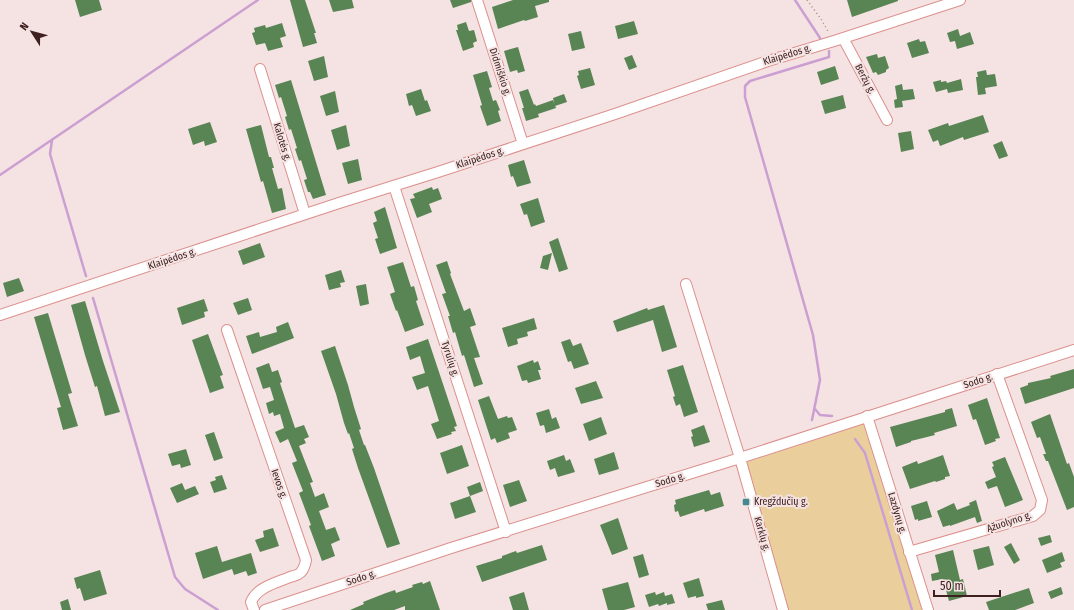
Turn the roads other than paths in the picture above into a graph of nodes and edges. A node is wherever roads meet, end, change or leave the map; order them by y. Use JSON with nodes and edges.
{"nodes":[{"id":1,"x":477,"y":0,"type":"edge"},
{"id":2,"x":960,"y":0,"type":"edge"},
{"id":3,"x":838,"y":40,"type":"junction"},
{"id":4,"x":260,"y":69,"type":"dead end"},
{"id":5,"x":886,"y":120,"type":"dead end"},
{"id":6,"x":522,"y":144,"type":"junction"},
{"id":7,"x":394,"y":186,"type":"junction"},
{"id":8,"x":305,"y":214,"type":"junction"},
{"id":9,"x":686,"y":284,"type":"dead end"},
{"id":10,"x":0,"y":315,"type":"edge"},
{"id":11,"x":227,"y":330,"type":"dead end"},
{"id":12,"x":1074,"y":350,"type":"edge"},
{"id":13,"x":997,"y":374,"type":"junction"},
{"id":14,"x":867,"y":416,"type":"junction"},
{"id":15,"x":740,"y":458,"type":"junction"},
{"id":16,"x":506,"y":532,"type":"junction"},
{"id":17,"x":909,"y":552,"type":"junction"},
{"id":18,"x":254,"y":610,"type":"edge"},
{"id":19,"x":265,"y":610,"type":"edge"},
{"id":20,"x":783,"y":610,"type":"edge"},
{"id":21,"x":928,"y":610,"type":"edge"}],
"edges":[{"from":1,"to":6,"type":"street","name":"Didmiškio g."},
{"from":2,"to":3,"type":"street","name":"Klaipėdos g."},
{"from":3,"to":5,"type":"street","name":"Beržų g."},
{"from":3,"to":6,"type":"street","name":"Klaipėdos g."},
{"from":4,"to":8,"type":"street","name":"Kalotės g."},
{"from":6,"to":7,"type":"street","name":"Klaipėdos g."},
{"from":7,"to":8,"type":"street","name":"Klaipėdos g."},
{"from":7,"to":16,"type":"street","name":"Tyrulių g."},
{"from":8,"to":10,"type":"street","name":"Klaipėdos g."},
{"from":9,"to":15,"type":"street"},
{"from":11,"to":18,"type":"street","name":"Ievos g."},
{"from":12,"to":13,"type":"street","name":"Sodo g."},
{"from":13,"to":14,"type":"street","name":"Sodo g."},
{"from":13,"to":17,"type":"street","name":"Ąžuolyno g."},
{"from":14,"to":15,"type":"street","name":"Sodo g."},
{"from":14,"to":17,"type":"street","name":"Lazdynų g."},
{"from":15,"to":16,"type":"street","name":"Sodo g."},
{"from":15,"to":20,"type":"street","name":"Karklų g."},
{"from":16,"to":19,"type":"street","name":"Sodo g."},
{"from":17,"to":21,"type":"street","name":"Lazdynų g."}]}
